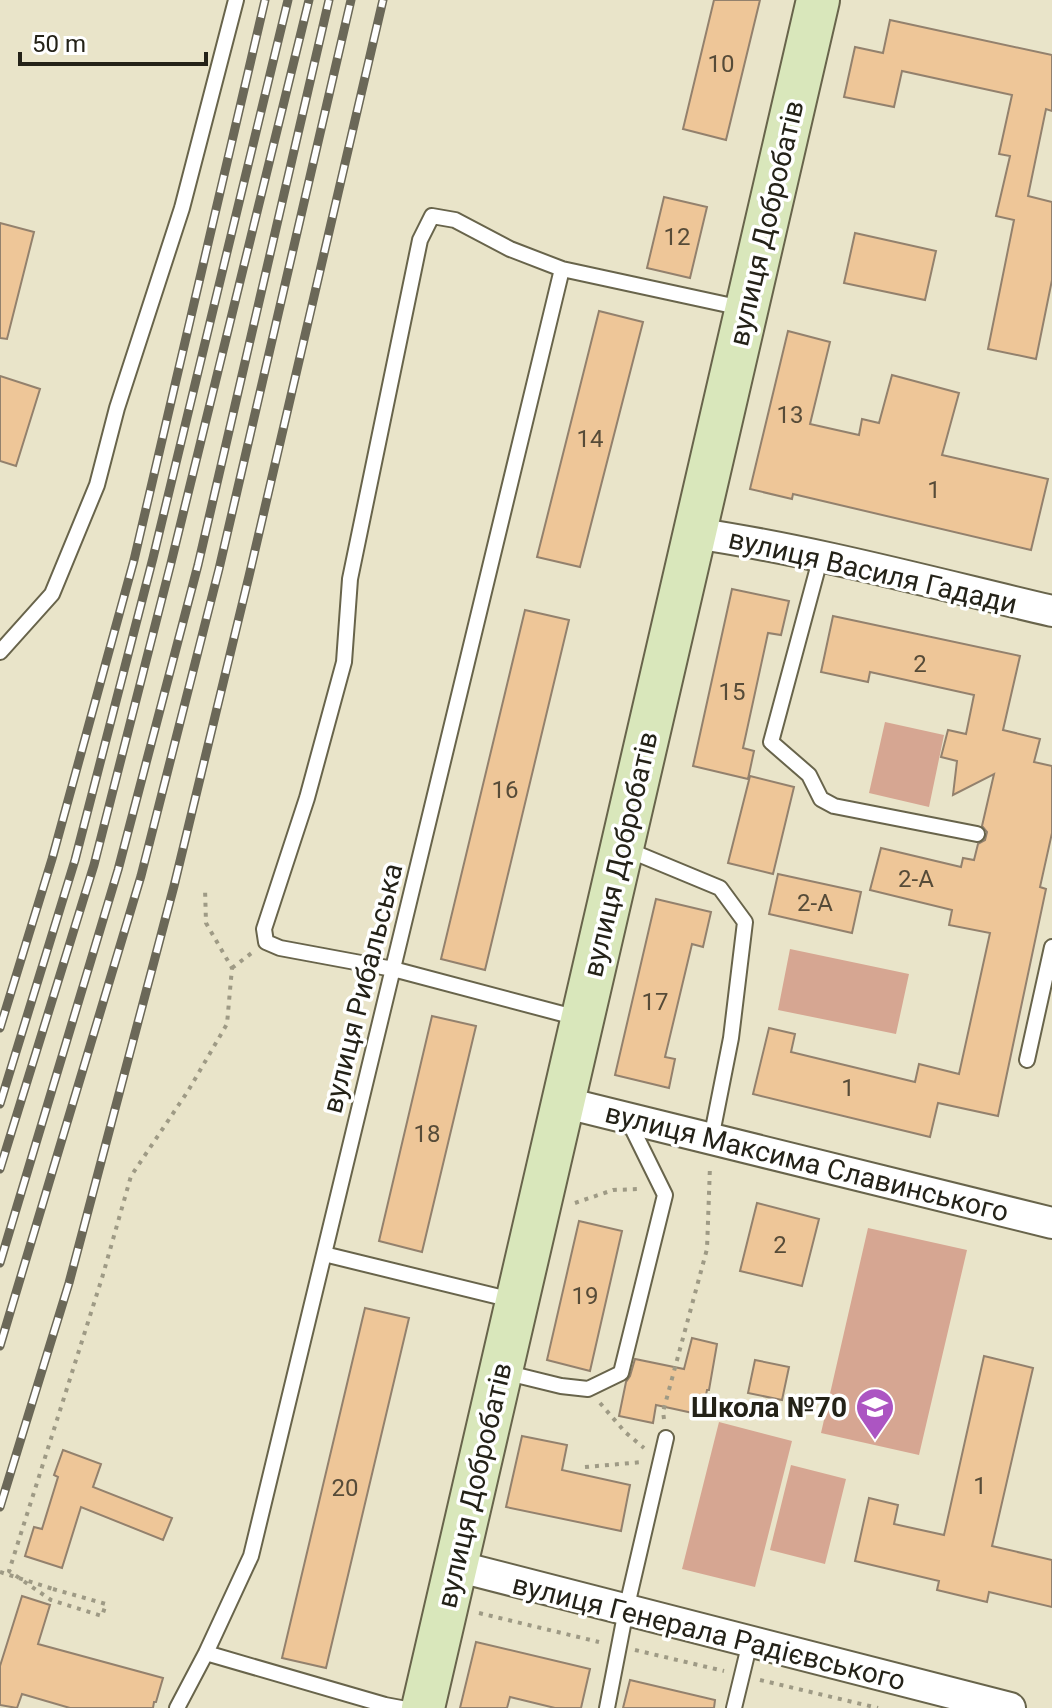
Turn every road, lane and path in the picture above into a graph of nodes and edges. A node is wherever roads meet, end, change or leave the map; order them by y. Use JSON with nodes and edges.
{"nodes":[{"id":1,"x":236,"y":0,"type":"edge"},
{"id":2,"x":818,"y":0,"type":"edge"},
{"id":3,"x":562,"y":269,"type":"junction"},
{"id":4,"x":746,"y":309,"type":"junction"},
{"id":5,"x":694,"y":533,"type":"junction"},
{"id":6,"x":821,"y":556,"type":"junction"},
{"id":7,"x":1052,"y":611,"type":"edge"},
{"id":8,"x":0,"y":652,"type":"edge"},
{"id":9,"x":977,"y":834,"type":"dead end"},
{"id":10,"x":621,"y":847,"type":"junction"},
{"id":11,"x":205,"y":888,"type":"dead end"},
{"id":12,"x":1052,"y":947,"type":"edge"},
{"id":13,"x":393,"y":969,"type":"junction"},
{"id":14,"x":582,"y":1019,"type":"junction"},
{"id":15,"x":1027,"y":1060,"type":"dead end"},
{"id":16,"x":562,"y":1102,"type":"junction"},
{"id":17,"x":627,"y":1118,"type":"junction"},
{"id":18,"x":711,"y":1139,"type":"junction"},
{"id":19,"x":665,"y":1195,"type":"junction"},
{"id":20,"x":572,"y":1204,"type":"dead end"},
{"id":21,"x":1052,"y":1223,"type":"edge"},
{"id":22,"x":324,"y":1254,"type":"junction"},
{"id":23,"x":517,"y":1301,"type":"junction"},
{"id":24,"x":500,"y":1371,"type":"junction"},
{"id":25,"x":588,"y":1389,"type":"junction"},
{"id":26,"x":666,"y":1438,"type":"joint"},
{"id":27,"x":661,"y":1461,"type":"junction"},
{"id":28,"x":585,"y":1467,"type":"dead end"},
{"id":29,"x":456,"y":1566,"type":"junction"},
{"id":30,"x":0,"y":1572,"type":"edge"},
{"id":31,"x":626,"y":1610,"type":"junction"},
{"id":32,"x":475,"y":1612,"type":"dead end"},
{"id":33,"x":750,"y":1642,"type":"junction"},
{"id":34,"x":619,"y":1646,"type":"junction"},
{"id":35,"x":206,"y":1653,"type":"junction"},
{"id":36,"x":742,"y":1676,"type":"junction"},
{"id":37,"x":960,"y":1702,"type":"edge"},
{"id":38,"x":177,"y":1708,"type":"edge"},
{"id":39,"x":401,"y":1708,"type":"edge"},
{"id":40,"x":423,"y":1708,"type":"edge"},
{"id":41,"x":607,"y":1708,"type":"edge"},
{"id":42,"x":734,"y":1708,"type":"edge"},
{"id":43,"x":878,"y":1708,"type":"edge"},
{"id":44,"x":1010,"y":1708,"type":"edge"}],
"edges":[{"from":1,"to":8,"type":"lane"},
{"from":2,"to":4,"type":"street","name":"вулиця Добробатів"},
{"from":3,"to":4,"type":"lane"},
{"from":3,"to":13,"type":"lane","name":"вулиця Рибальська"},
{"from":3,"to":13,"type":"lane"},
{"from":4,"to":5,"type":"street","name":"вулиця Добробатів"},
{"from":5,"to":6,"type":"street","name":"вулиця Василя Гадади"},
{"from":5,"to":10,"type":"street","name":"вулиця Добробатів"},
{"from":6,"to":7,"type":"street","name":"вулиця Василя Гадади"},
{"from":6,"to":9,"type":"lane"},
{"from":10,"to":14,"type":"street","name":"вулиця Добробатів"},
{"from":10,"to":18,"type":"lane"},
{"from":11,"to":30,"type":"path","bridge":true},
{"from":12,"to":15,"type":"lane"},
{"from":13,"to":14,"type":"lane"},
{"from":13,"to":22,"type":"lane","name":"вулиця Рибальська"},
{"from":14,"to":16,"type":"street","name":"вулиця Добробатів"},
{"from":16,"to":17,"type":"street","name":"вулиця Максима Славинського"},
{"from":16,"to":23,"type":"street","name":"вулиця Добробатів"},
{"from":17,"to":18,"type":"street","name":"вулиця Максима Славинського"},
{"from":17,"to":19,"type":"lane"},
{"from":18,"to":21,"type":"street","name":"вулиця Максима Славинського"},
{"from":18,"to":26,"type":"path"},
{"from":19,"to":20,"type":"path"},
{"from":19,"to":25,"type":"lane"},
{"from":22,"to":23,"type":"lane"},
{"from":22,"to":35,"type":"lane","name":"вулиця Рибальська"},
{"from":23,"to":24,"type":"street","name":"вулиця Добробатів"},
{"from":24,"to":25,"type":"lane"},
{"from":24,"to":29,"type":"street","name":"вулиця Добробатів"},
{"from":25,"to":27,"type":"path"},
{"from":26,"to":27,"type":"lane"},
{"from":27,"to":28,"type":"path"},
{"from":27,"to":31,"type":"lane"},
{"from":29,"to":31,"type":"street","name":"вулиця Генерала Радієвського"},
{"from":29,"to":40,"type":"street","name":"вулиця Добробатів"},
{"from":31,"to":33,"type":"street","name":"вулиця Генерала Радієвського"},
{"from":31,"to":34,"type":"lane"},
{"from":32,"to":34,"type":"path"},
{"from":33,"to":36,"type":"lane"},
{"from":33,"to":37,"type":"street","name":"вулиця Генерала Радієвського"},
{"from":34,"to":36,"type":"path"},
{"from":34,"to":41,"type":"lane"},
{"from":35,"to":38,"type":"lane","name":"вулиця Рибальська"},
{"from":35,"to":39,"type":"lane"},
{"from":36,"to":42,"type":"lane"},
{"from":36,"to":43,"type":"path"},
{"from":37,"to":44,"type":"street","name":"вулиця Генерала Радієвського"}]}
